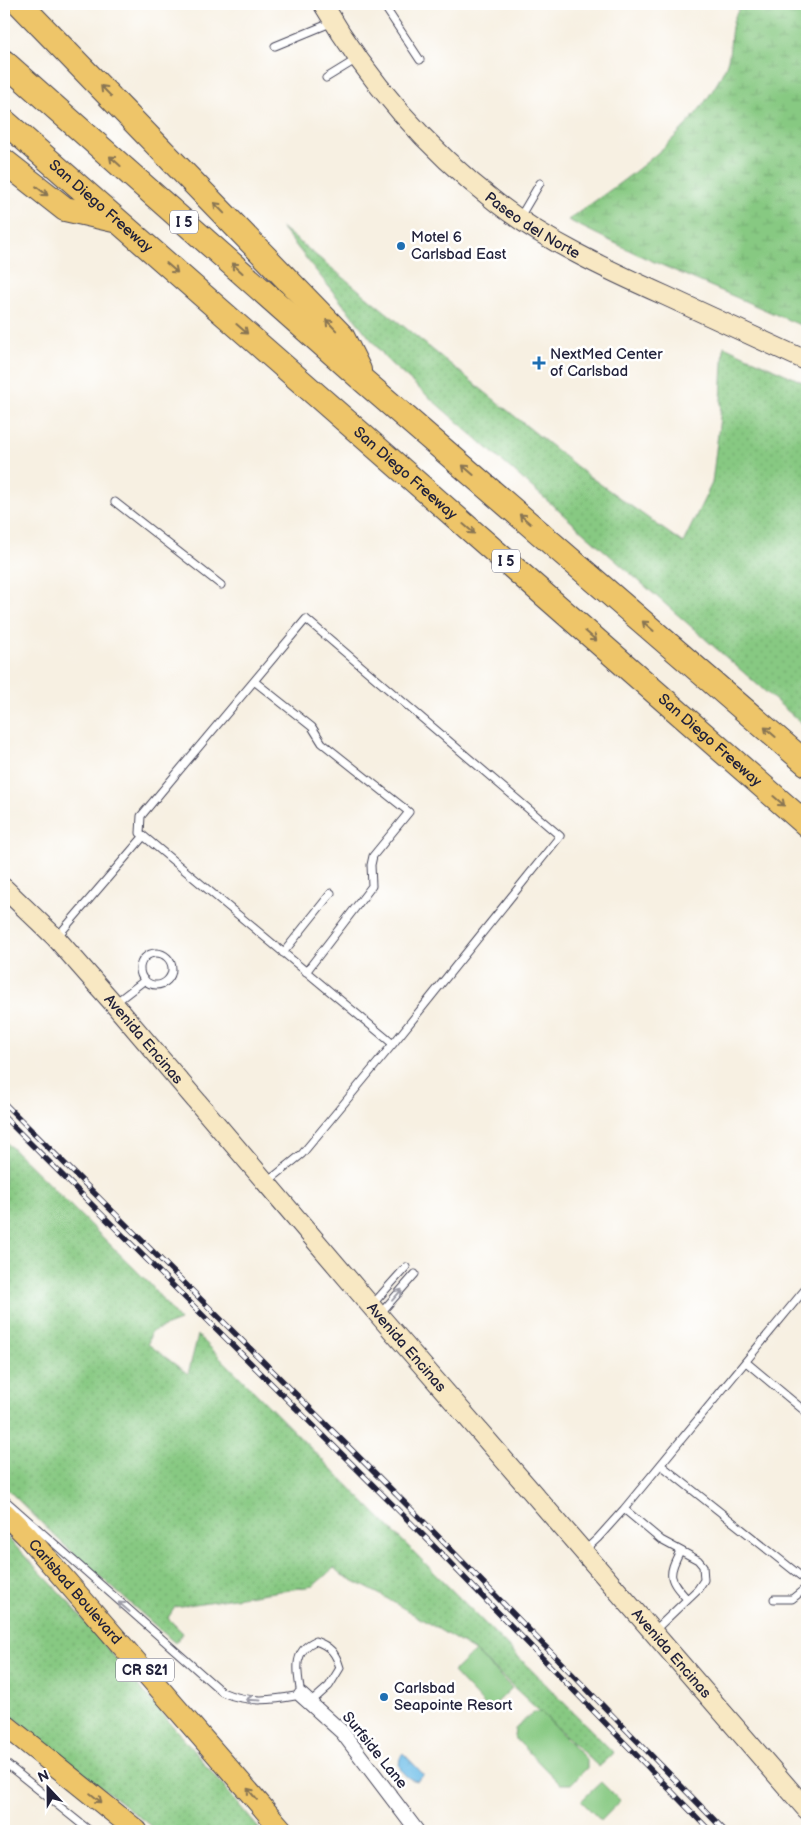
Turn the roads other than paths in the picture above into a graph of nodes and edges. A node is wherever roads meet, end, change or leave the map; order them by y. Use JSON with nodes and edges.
{"nodes":[{"id":1,"x":20,"y":4,"type":"edge"},
{"id":2,"x":323,"y":4,"type":"edge"},
{"id":3,"x":383,"y":4,"type":"edge"},
{"id":4,"x":333,"y":22,"type":"junction"},
{"id":5,"x":275,"y":46,"type":"dead end"},
{"id":6,"x":358,"y":59,"type":"junction"},
{"id":7,"x":420,"y":60,"type":"dead end"},
{"id":8,"x":4,"y":62,"type":"edge"},
{"id":9,"x":326,"y":78,"type":"dead end"},
{"id":10,"x":4,"y":121,"type":"edge"},
{"id":11,"x":4,"y":161,"type":"edge"},
{"id":12,"x":540,"y":182,"type":"dead end"},
{"id":13,"x":520,"y":218,"type":"junction"},
{"id":14,"x":117,"y":220,"type":"junction"},
{"id":15,"x":807,"y":361,"type":"edge"},
{"id":16,"x":365,"y":382,"type":"junction"},
{"id":17,"x":115,"y":502,"type":"dead end"},
{"id":18,"x":220,"y":585,"type":"dead end"},
{"id":19,"x":254,"y":681,"type":"junction"},
{"id":20,"x":807,"y":764,"type":"edge"},
{"id":21,"x":807,"y":825,"type":"edge"},
{"id":22,"x":143,"y":837,"type":"junction"},
{"id":23,"x":4,"y":888,"type":"edge"},
{"id":24,"x":331,"y":893,"type":"dead end"},
{"id":25,"x":56,"y":938,"type":"junction"},
{"id":26,"x":283,"y":953,"type":"junction"},
{"id":27,"x":306,"y":972,"type":"junction"},
{"id":28,"x":145,"y":980,"type":"junction"},
{"id":29,"x":114,"y":1004,"type":"junction"},
{"id":30,"x":394,"y":1044,"type":"junction"},
{"id":31,"x":266,"y":1183,"type":"junction"},
{"id":32,"x":406,"y":1267,"type":"dead end"},
{"id":33,"x":415,"y":1274,"type":"dead end"},
{"id":34,"x":807,"y":1288,"type":"edge"},
{"id":35,"x":375,"y":1311,"type":"junction"},
{"id":36,"x":746,"y":1362,"type":"junction"},
{"id":37,"x":807,"y":1413,"type":"edge"},
{"id":38,"x":661,"y":1465,"type":"junction"},
{"id":39,"x":4,"y":1499,"type":"edge"},
{"id":40,"x":624,"y":1509,"type":"junction"},
{"id":41,"x":4,"y":1513,"type":"edge"},
{"id":42,"x":584,"y":1551,"type":"junction"},
{"id":43,"x":680,"y":1551,"type":"junction"},
{"id":44,"x":807,"y":1581,"type":"edge"},
{"id":45,"x":807,"y":1587,"type":"edge"},
{"id":46,"x":687,"y":1600,"type":"junction"},
{"id":47,"x":774,"y":1600,"type":"dead end"},
{"id":48,"x":653,"y":1632,"type":"junction"},
{"id":49,"x":306,"y":1699,"type":"junction"},
{"id":50,"x":4,"y":1724,"type":"edge"},
{"id":51,"x":4,"y":1762,"type":"edge"},
{"id":52,"x":807,"y":1810,"type":"edge"},
{"id":53,"x":90,"y":1831,"type":"edge"},
{"id":54,"x":137,"y":1831,"type":"edge"},
{"id":55,"x":283,"y":1831,"type":"edge"},
{"id":56,"x":417,"y":1831,"type":"edge"}],
"edges":[{"from":16,"to":1,"type":"highway","one_way":true},
{"from":2,"to":4,"type":"street","name":"Paseo del Norte"},
{"from":3,"to":7,"type":"lane"},
{"from":4,"to":5,"type":"lane"},
{"from":4,"to":6,"type":"street","name":"Paseo del Norte"},
{"from":6,"to":9,"type":"lane"},
{"from":6,"to":13,"type":"street","name":"Paseo del Norte"},
{"from":16,"to":8,"type":"highway","number":"I 5","one_way":true},
{"from":10,"to":14,"type":"highway","name":"San Diego Freeway","number":"I 5"},
{"from":11,"to":14,"type":"highway","one_way":true},
{"from":12,"to":13,"type":"lane"},
{"from":13,"to":15,"type":"street","name":"Paseo del Norte"},
{"from":14,"to":21,"type":"highway","name":"San Diego Freeway","number":"I 5","one_way":true},
{"from":20,"to":16,"type":"highway","number":"I 5","one_way":true},
{"from":17,"to":18,"type":"lane"},
{"from":19,"to":22,"type":"lane"},
{"from":19,"to":27,"type":"lane"},
{"from":19,"to":30,"type":"lane"},
{"from":22,"to":25,"type":"lane"},
{"from":22,"to":26,"type":"lane"},
{"from":23,"to":25,"type":"street","name":"Avenida Encinas"},
{"from":24,"to":26,"type":"lane"},
{"from":25,"to":29,"type":"street","name":"Avenida Encinas"},
{"from":26,"to":27,"type":"lane"},
{"from":27,"to":30,"type":"lane"},
{"from":28,"to":28,"type":"lane"},
{"from":28,"to":29,"type":"lane"},
{"from":29,"to":31,"type":"street","name":"Avenida Encinas"},
{"from":30,"to":31,"type":"lane"},
{"from":31,"to":35,"type":"street","name":"Avenida Encinas"},
{"from":32,"to":35,"type":"lane"},
{"from":35,"to":33,"type":"lane","one_way":true},
{"from":34,"to":36,"type":"lane"},
{"from":35,"to":42,"type":"street","name":"Avenida Encinas"},
{"from":36,"to":37,"type":"lane"},
{"from":36,"to":38,"type":"lane"},
{"from":38,"to":40,"type":"lane"},
{"from":38,"to":44,"type":"lane"},
{"from":49,"to":39,"type":"lane","one_way":true},
{"from":40,"to":42,"type":"lane"},
{"from":40,"to":43,"type":"lane"},
{"from":55,"to":41,"type":"main road","name":"Carlsbad Boulevard","number":"CR S21","one_way":true},
{"from":42,"to":48,"type":"street","name":"Avenida Encinas"},
{"from":43,"to":46,"type":"lane"},
{"from":43,"to":46,"type":"lane"},
{"from":45,"to":47,"type":"lane"},
{"from":46,"to":48,"type":"lane"},
{"from":48,"to":52,"type":"street","name":"Avenida Encinas"},
{"from":49,"to":49,"type":"lane"},
{"from":49,"to":56,"type":"street","name":"Surfside Lane"},
{"from":50,"to":54,"type":"main road","one_way":true},
{"from":51,"to":53,"type":"lane"}]}
